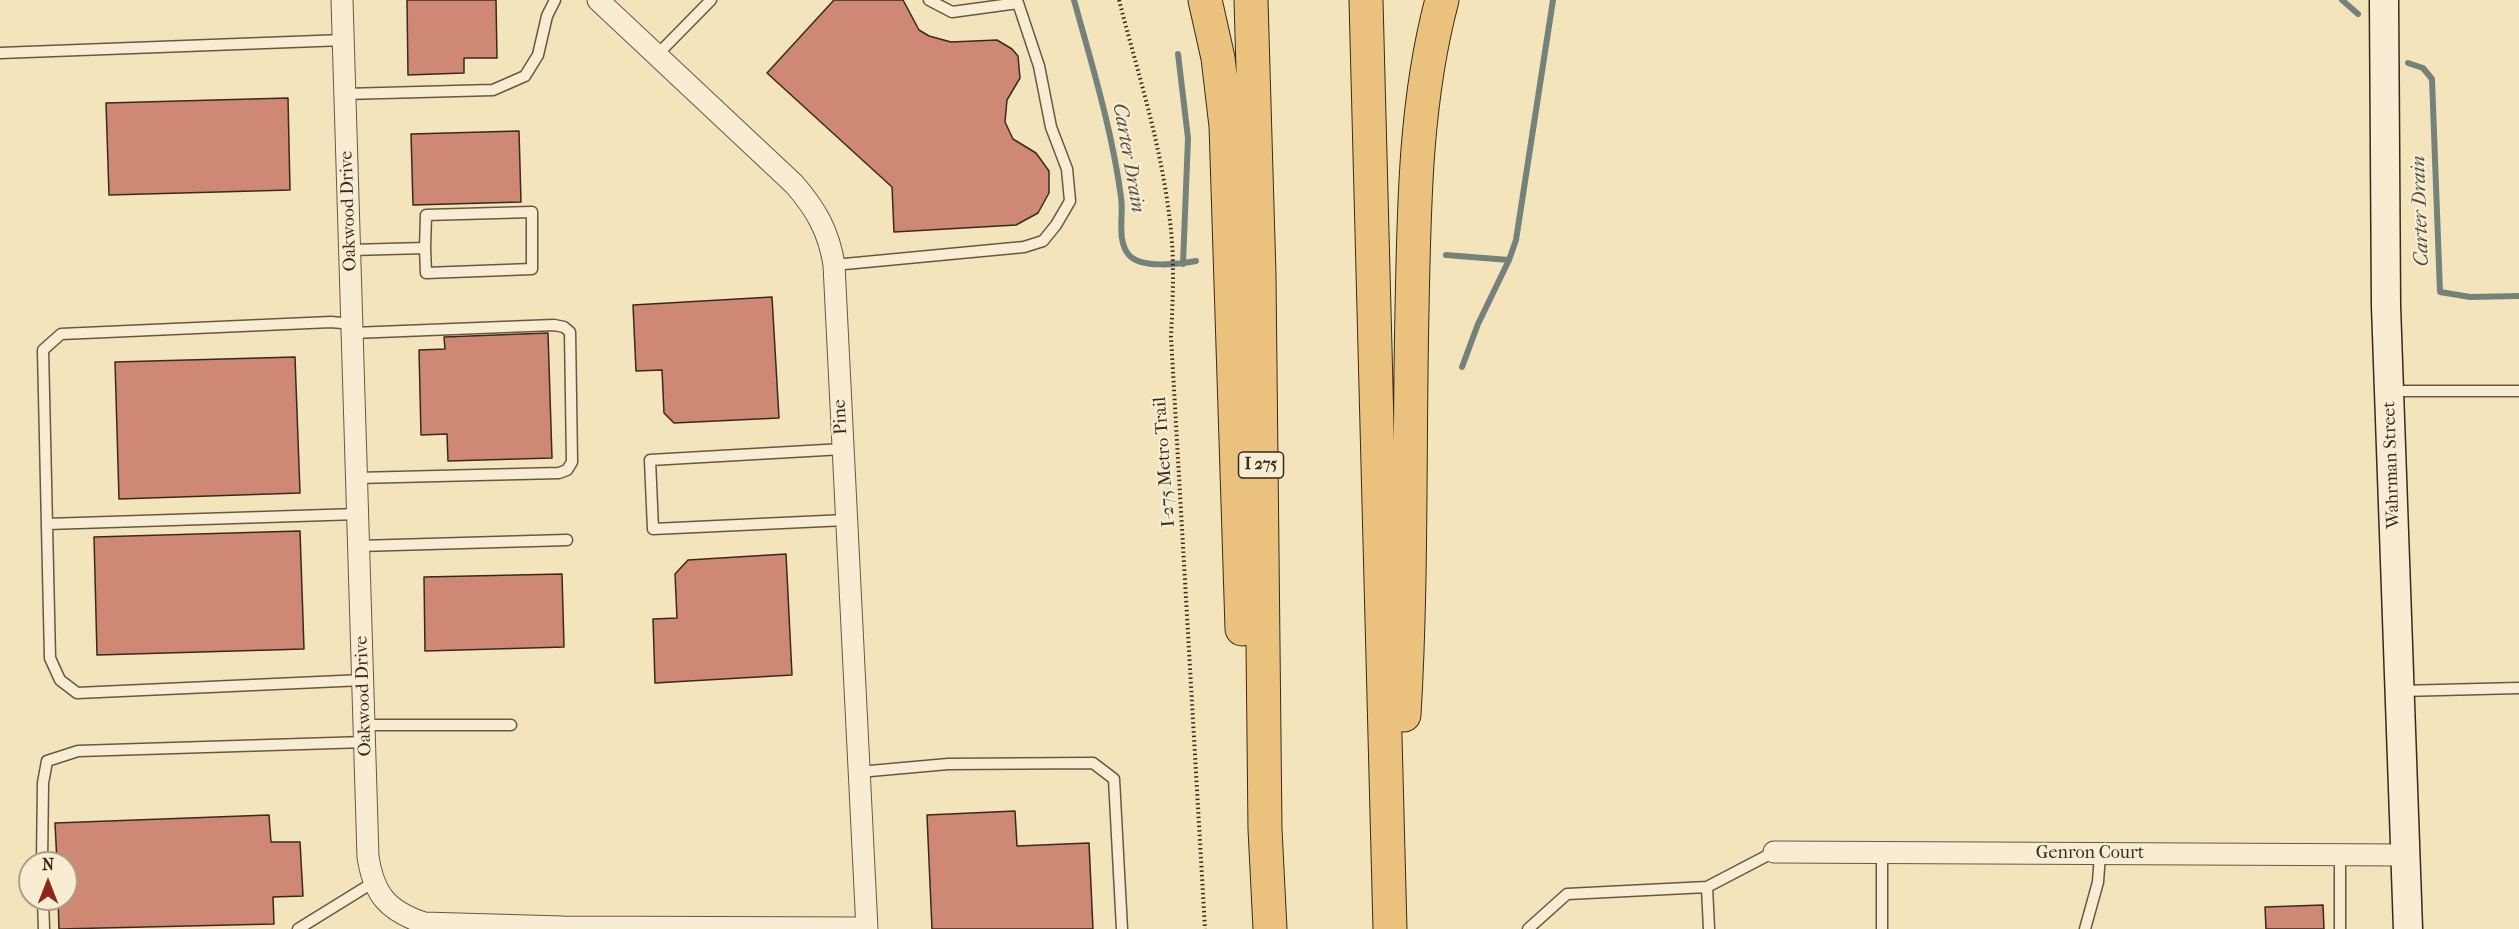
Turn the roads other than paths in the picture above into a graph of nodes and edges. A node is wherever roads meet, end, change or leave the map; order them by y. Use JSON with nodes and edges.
{"nodes":[{"id":1,"x":342,"y":0,"type":"edge"},
{"id":2,"x":555,"y":0,"type":"edge"},
{"id":3,"x":598,"y":0,"type":"edge"},
{"id":4,"x":711,"y":0,"type":"edge"},
{"id":5,"x":929,"y":0,"type":"edge"},
{"id":6,"x":1205,"y":0,"type":"edge"},
{"id":7,"x":1251,"y":0,"type":"edge"},
{"id":8,"x":1366,"y":0,"type":"edge"},
{"id":9,"x":1442,"y":0,"type":"edge"},
{"id":10,"x":2384,"y":0,"type":"edge"},
{"id":11,"x":344,"y":40,"type":"junction"},
{"id":12,"x":0,"y":53,"type":"edge"},
{"id":13,"x":657,"y":55,"type":"junction"},
{"id":14,"x":345,"y":94,"type":"junction"},
{"id":15,"x":425,"y":248,"type":"junction"},
{"id":16,"x":351,"y":250,"type":"junction"},
{"id":17,"x":834,"y":265,"type":"junction"},
{"id":18,"x":353,"y":328,"type":"junction"},
{"id":19,"x":2389,"y":391,"type":"junction"},
{"id":20,"x":2519,"y":391,"type":"edge"},
{"id":21,"x":843,"y":449,"type":"junction"},
{"id":22,"x":357,"y":478,"type":"junction"},
{"id":23,"x":358,"y":514,"type":"junction"},
{"id":24,"x":846,"y":520,"type":"junction"},
{"id":25,"x":47,"y":524,"type":"junction"},
{"id":26,"x":567,"y":540,"type":"dead end"},
{"id":27,"x":359,"y":546,"type":"junction"},
{"id":28,"x":363,"y":680,"type":"junction"},
{"id":29,"x":2519,"y":688,"type":"edge"},
{"id":30,"x":2400,"y":691,"type":"junction"},
{"id":31,"x":511,"y":725,"type":"dead end"},
{"id":32,"x":365,"y":734,"type":"junction"},
{"id":33,"x":1386,"y":767,"type":"junction"},
{"id":34,"x":859,"y":772,"type":"junction"},
{"id":35,"x":1265,"y":829,"type":"junction"},
{"id":36,"x":42,"y":851,"type":"edge"},
{"id":37,"x":1774,"y":852,"type":"joint"},
{"id":38,"x":1882,"y":853,"type":"junction"},
{"id":39,"x":2100,"y":854,"type":"junction"},
{"id":40,"x":2340,"y":855,"type":"junction"},
{"id":41,"x":2405,"y":855,"type":"junction"},
{"id":42,"x":374,"y":882,"type":"junction"},
{"id":43,"x":1707,"y":887,"type":"junction"},
{"id":44,"x":43,"y":911,"type":"edge"},
{"id":45,"x":563,"y":928,"type":"edge"},
{"id":46,"x":718,"y":928,"type":"edge"},
{"id":47,"x":867,"y":928,"type":"edge"},
{"id":48,"x":44,"y":929,"type":"edge"},
{"id":49,"x":298,"y":929,"type":"edge"},
{"id":50,"x":1122,"y":929,"type":"edge"},
{"id":51,"x":1270,"y":929,"type":"edge"},
{"id":52,"x":1390,"y":929,"type":"edge"},
{"id":53,"x":1528,"y":929,"type":"edge"},
{"id":54,"x":1709,"y":929,"type":"edge"},
{"id":55,"x":1882,"y":929,"type":"edge"},
{"id":56,"x":2085,"y":929,"type":"edge"},
{"id":57,"x":2340,"y":929,"type":"edge"},
{"id":58,"x":2408,"y":929,"type":"edge"}],
"edges":[{"from":1,"to":11,"type":"street","name":"Oakwood Drive"},
{"from":2,"to":14,"type":"lane"},
{"from":3,"to":13,"type":"street","name":"Pine"},
{"from":4,"to":13,"type":"lane"},
{"from":5,"to":17,"type":"lane"},
{"from":6,"to":35,"type":"highway"},
{"from":7,"to":35,"type":"highway","number":"I 275"},
{"from":8,"to":33,"type":"highway"},
{"from":9,"to":33,"type":"highway"},
{"from":10,"to":19,"type":"street","name":"Wahrman Street"},
{"from":11,"to":12,"type":"lane"},
{"from":11,"to":14,"type":"street","name":"Oakwood Drive"},
{"from":13,"to":17,"type":"street","name":"Pine"},
{"from":14,"to":16,"type":"street","name":"Oakwood Drive"},
{"from":15,"to":15,"type":"lane"},
{"from":15,"to":16,"type":"lane"},
{"from":16,"to":18,"type":"street","name":"Oakwood Drive"},
{"from":17,"to":21,"type":"street","name":"Pine"},
{"from":18,"to":22,"type":"street","name":"Oakwood Drive"},
{"from":18,"to":22,"type":"lane"},
{"from":18,"to":25,"type":"lane"},
{"from":19,"to":20,"type":"lane"},
{"from":19,"to":30,"type":"street","name":"Wahrman Street"},
{"from":21,"to":24,"type":"street","name":"Pine"},
{"from":21,"to":24,"type":"lane"},
{"from":22,"to":23,"type":"street","name":"Oakwood Drive"},
{"from":23,"to":25,"type":"lane"},
{"from":23,"to":27,"type":"street","name":"Oakwood Drive"},
{"from":24,"to":34,"type":"street","name":"Pine"},
{"from":25,"to":28,"type":"lane"},
{"from":26,"to":27,"type":"lane"},
{"from":27,"to":28,"type":"street","name":"Oakwood Drive"},
{"from":28,"to":32,"type":"street","name":"Oakwood Drive"},
{"from":29,"to":30,"type":"lane"},
{"from":30,"to":41,"type":"street","name":"Wahrman Street"},
{"from":31,"to":32,"type":"lane"},
{"from":32,"to":36,"type":"lane"},
{"from":32,"to":42,"type":"street","name":"Oakwood Drive"},
{"from":33,"to":52,"type":"highway"},
{"from":34,"to":47,"type":"street","name":"Pine"},
{"from":34,"to":50,"type":"lane"},
{"from":35,"to":51,"type":"highway","number":"I 275"},
{"from":37,"to":38,"type":"street","name":"Genron Court"},
{"from":37,"to":43,"type":"lane"},
{"from":38,"to":39,"type":"street","name":"Genron Court"},
{"from":38,"to":55,"type":"lane"},
{"from":39,"to":40,"type":"street","name":"Genron Court"},
{"from":39,"to":56,"type":"lane"},
{"from":40,"to":41,"type":"street","name":"Genron Court"},
{"from":40,"to":57,"type":"lane"},
{"from":41,"to":58,"type":"street","name":"Wahrman Street"},
{"from":42,"to":45,"type":"street","name":"Oakwood Drive"},
{"from":42,"to":49,"type":"lane"},
{"from":43,"to":53,"type":"lane"},
{"from":43,"to":54,"type":"lane"},
{"from":44,"to":48,"type":"lane"},
{"from":45,"to":46,"type":"street","name":"Oakwood Drive"},
{"from":46,"to":47,"type":"street","name":"Oakwood Drive"}]}
